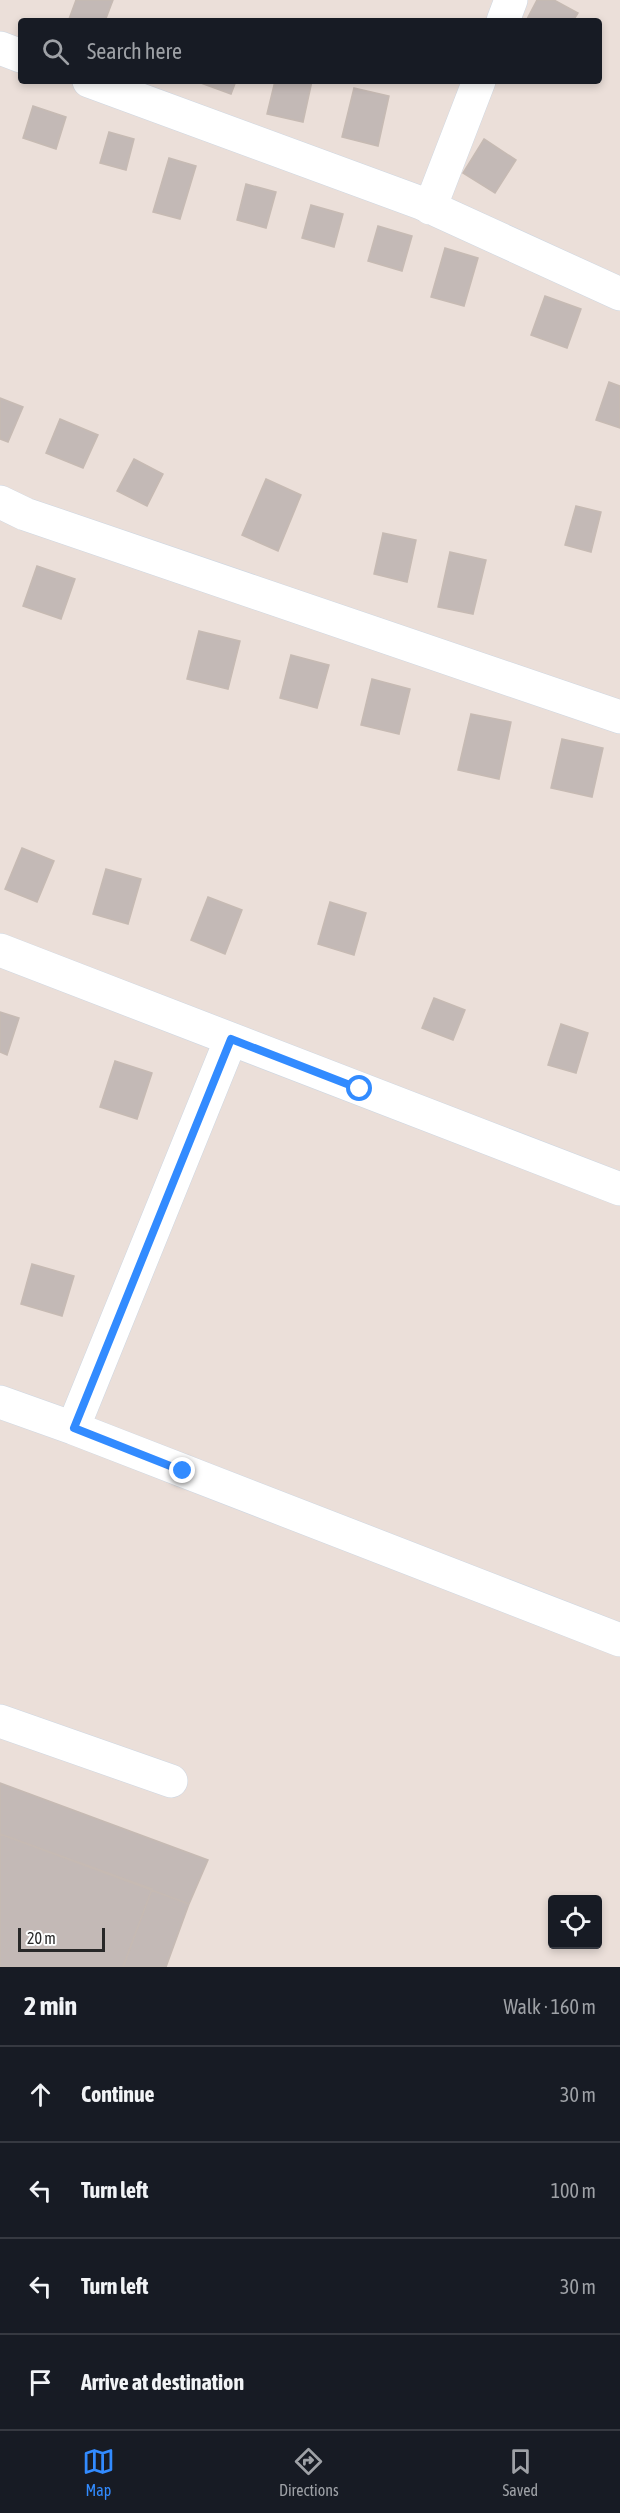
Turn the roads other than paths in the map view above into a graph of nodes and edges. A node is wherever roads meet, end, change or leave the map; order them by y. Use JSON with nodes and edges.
{"nodes":[{"id":1,"x":511,"y":0,"type":"edge"},
{"id":2,"x":503,"y":18,"type":"edge"},
{"id":3,"x":0,"y":48,"type":"edge"},
{"id":4,"x":18,"y":55,"type":"edge"},
{"id":5,"x":96,"y":84,"type":"edge"},
{"id":6,"x":478,"y":84,"type":"edge"},
{"id":7,"x":430,"y":208,"type":"junction"},
{"id":8,"x":620,"y":294,"type":"edge"},
{"id":9,"x":0,"y":502,"type":"edge"},
{"id":10,"x":620,"y":717,"type":"edge"},
{"id":11,"x":0,"y":950,"type":"edge"},
{"id":12,"x":231,"y":1039,"type":"junction"},
{"id":13,"x":620,"y":1189,"type":"edge"},
{"id":14,"x":0,"y":1402,"type":"edge"},
{"id":15,"x":74,"y":1428,"type":"junction"},
{"id":16,"x":620,"y":1640,"type":"edge"},
{"id":17,"x":0,"y":1721,"type":"edge"},
{"id":18,"x":171,"y":1781,"type":"dead end"}],
"edges":[{"from":1,"to":2,"type":"street"},
{"from":3,"to":4,"type":"street"},
{"from":5,"to":7,"type":"street"},
{"from":6,"to":7,"type":"street"},
{"from":7,"to":8,"type":"street"},
{"from":9,"to":10,"type":"street"},
{"from":11,"to":12,"type":"street"},
{"from":12,"to":13,"type":"street"},
{"from":12,"to":15,"type":"street"},
{"from":14,"to":15,"type":"street"},
{"from":15,"to":16,"type":"street"},
{"from":17,"to":18,"type":"street"}]}
